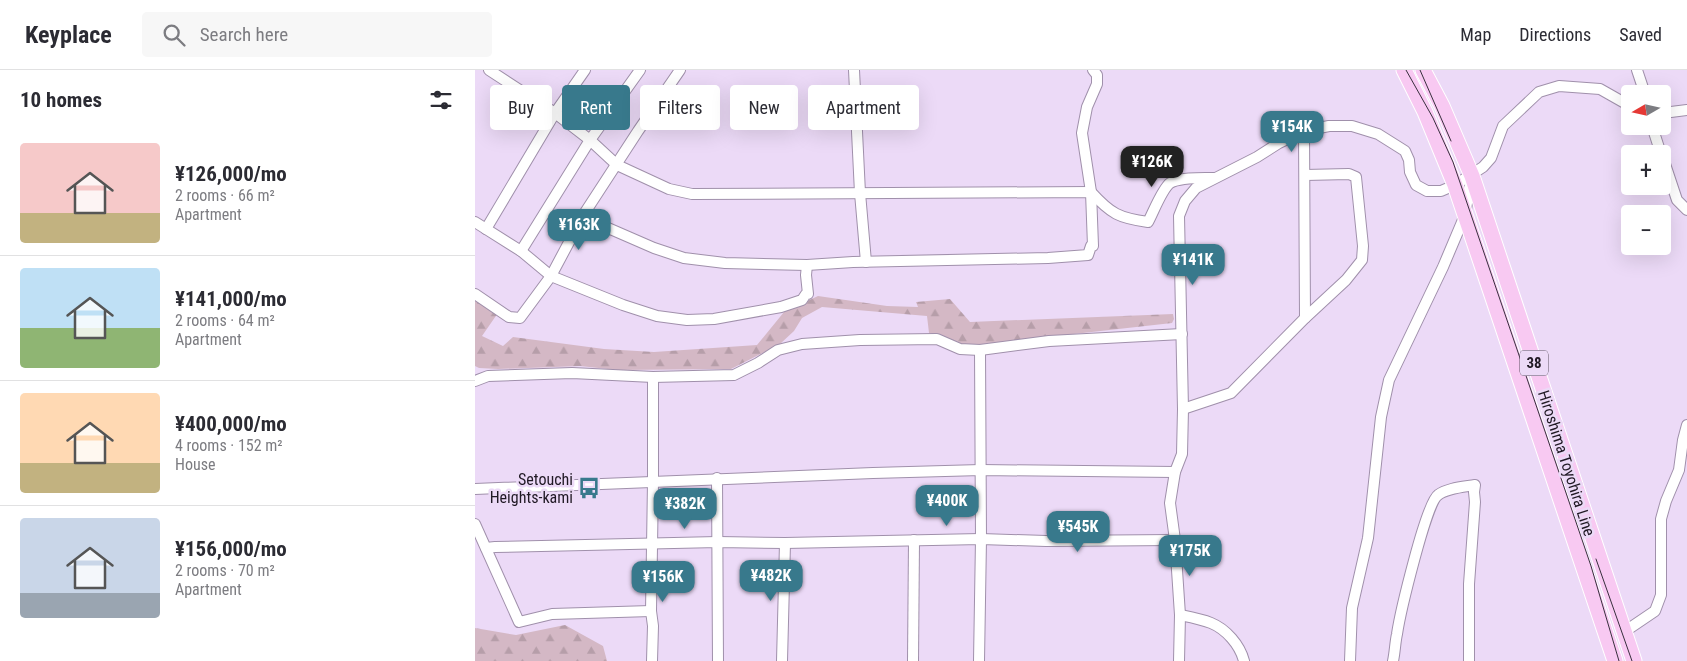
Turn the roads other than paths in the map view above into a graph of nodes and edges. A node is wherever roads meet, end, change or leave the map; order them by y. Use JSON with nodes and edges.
{"nodes":[{"id":1,"x":489,"y":70,"type":"edge"},
{"id":2,"x":585,"y":70,"type":"edge"},
{"id":3,"x":640,"y":70,"type":"edge"},
{"id":4,"x":681,"y":70,"type":"edge"},
{"id":5,"x":854,"y":70,"type":"edge"},
{"id":6,"x":1093,"y":70,"type":"edge"},
{"id":7,"x":1403,"y":70,"type":"edge"},
{"id":8,"x":1423,"y":70,"type":"edge"},
{"id":9,"x":1637,"y":70,"type":"edge"},
{"id":10,"x":1642,"y":85,"type":"edge"},
{"id":11,"x":1621,"y":101,"type":"edge"},
{"id":12,"x":1687,"y":110,"type":"edge"},
{"id":13,"x":1671,"y":111,"type":"edge"},
{"id":14,"x":555,"y":113,"type":"junction"},
{"id":15,"x":1304,"y":131,"type":"junction"},
{"id":16,"x":589,"y":140,"type":"junction"},
{"id":17,"x":617,"y":165,"type":"junction"},
{"id":18,"x":1305,"y":175,"type":"junction"},
{"id":19,"x":1472,"y":176,"type":"junction"},
{"id":20,"x":1215,"y":178,"type":"junction"},
{"id":21,"x":1671,"y":182,"type":"edge"},
{"id":22,"x":1455,"y":186,"type":"junction"},
{"id":23,"x":1091,"y":192,"type":"junction"},
{"id":24,"x":861,"y":193,"type":"junction"},
{"id":25,"x":1687,"y":210,"type":"edge"},
{"id":26,"x":584,"y":214,"type":"junction"},
{"id":27,"x":1465,"y":215,"type":"junction"},
{"id":28,"x":475,"y":222,"type":"edge"},
{"id":29,"x":486,"y":230,"type":"junction"},
{"id":30,"x":521,"y":252,"type":"junction"},
{"id":31,"x":866,"y":262,"type":"junction"},
{"id":32,"x":807,"y":265,"type":"junction"},
{"id":33,"x":551,"y":276,"type":"junction"},
{"id":34,"x":475,"y":294,"type":"edge"},
{"id":35,"x":1305,"y":318,"type":"junction"},
{"id":36,"x":1182,"y":334,"type":"junction"},
{"id":37,"x":980,"y":350,"type":"junction"},
{"id":38,"x":653,"y":377,"type":"junction"},
{"id":39,"x":475,"y":381,"type":"edge"},
{"id":40,"x":1183,"y":409,"type":"junction"},
{"id":41,"x":1687,"y":425,"type":"edge"},
{"id":42,"x":981,"y":470,"type":"junction"},
{"id":43,"x":1175,"y":472,"type":"junction"},
{"id":44,"x":717,"y":478,"type":"junction"},
{"id":45,"x":653,"y":482,"type":"junction"},
{"id":46,"x":475,"y":489,"type":"edge"},
{"id":47,"x":475,"y":524,"type":"edge"},
{"id":48,"x":981,"y":539,"type":"junction"},
{"id":49,"x":914,"y":540,"type":"junction"},
{"id":50,"x":1175,"y":540,"type":"junction"},
{"id":51,"x":718,"y":542,"type":"junction"},
{"id":52,"x":785,"y":543,"type":"junction"},
{"id":53,"x":652,"y":544,"type":"junction"},
{"id":54,"x":486,"y":548,"type":"junction"},
{"id":55,"x":651,"y":611,"type":"junction"},
{"id":56,"x":1179,"y":615,"type":"junction"},
{"id":57,"x":1624,"y":632,"type":"junction"},
{"id":58,"x":652,"y":661,"type":"edge"},
{"id":59,"x":718,"y":661,"type":"edge"},
{"id":60,"x":783,"y":661,"type":"edge"},
{"id":61,"x":913,"y":661,"type":"edge"},
{"id":62,"x":979,"y":661,"type":"edge"},
{"id":63,"x":1179,"y":661,"type":"edge"},
{"id":64,"x":1244,"y":661,"type":"edge"},
{"id":65,"x":1350,"y":661,"type":"edge"},
{"id":66,"x":1393,"y":661,"type":"edge"},
{"id":67,"x":1469,"y":661,"type":"edge"},
{"id":68,"x":1615,"y":661,"type":"edge"},
{"id":69,"x":1634,"y":661,"type":"edge"}],
"edges":[{"from":1,"to":14,"type":"street"},
{"from":2,"to":14,"type":"street"},
{"from":3,"to":16,"type":"street"},
{"from":4,"to":17,"type":"street"},
{"from":5,"to":24,"type":"street"},
{"from":6,"to":23,"type":"street"},
{"from":7,"to":22,"type":"main road","name":"Hiroshima Toyohira Line","number":"38"},
{"from":8,"to":19,"type":"main road","name":"Hiroshima Toyohira Line","number":"38"},
{"from":9,"to":10,"type":"street"},
{"from":11,"to":19,"type":"street"},
{"from":12,"to":13,"type":"street"},
{"from":14,"to":16,"type":"street"},
{"from":14,"to":29,"type":"street"},
{"from":15,"to":18,"type":"street"},
{"from":15,"to":20,"type":"street"},
{"from":15,"to":22,"type":"street"},
{"from":16,"to":17,"type":"street"},
{"from":16,"to":30,"type":"street"},
{"from":17,"to":24,"type":"street"},
{"from":17,"to":26,"type":"street"},
{"from":18,"to":35,"type":"street"},
{"from":18,"to":35,"type":"street"},
{"from":19,"to":22,"type":"street"},
{"from":19,"to":27,"type":"street"},
{"from":19,"to":57,"type":"main road","name":"Hiroshima Toyohira Line","number":"38"},
{"from":20,"to":23,"type":"street"},
{"from":20,"to":36,"type":"street"},
{"from":21,"to":25,"type":"street"},
{"from":22,"to":27,"type":"main road","name":"Hiroshima Toyohira Line","number":"38"},
{"from":23,"to":24,"type":"street"},
{"from":23,"to":31,"type":"street"},
{"from":24,"to":31,"type":"street"},
{"from":26,"to":32,"type":"street"},
{"from":26,"to":33,"type":"street"},
{"from":27,"to":65,"type":"street"},
{"from":27,"to":68,"type":"main road","name":"Hiroshima Toyohira Line","number":"38"},
{"from":28,"to":29,"type":"street"},
{"from":29,"to":30,"type":"street"},
{"from":30,"to":33,"type":"street"},
{"from":31,"to":32,"type":"street"},
{"from":32,"to":33,"type":"street"},
{"from":33,"to":34,"type":"street"},
{"from":35,"to":40,"type":"street"},
{"from":36,"to":37,"type":"street"},
{"from":36,"to":40,"type":"street"},
{"from":37,"to":38,"type":"street"},
{"from":37,"to":42,"type":"street"},
{"from":38,"to":39,"type":"street"},
{"from":38,"to":45,"type":"street"},
{"from":40,"to":43,"type":"street"},
{"from":41,"to":57,"type":"street"},
{"from":42,"to":43,"type":"street"},
{"from":42,"to":44,"type":"street"},
{"from":42,"to":48,"type":"street"},
{"from":43,"to":50,"type":"street"},
{"from":44,"to":45,"type":"street"},
{"from":44,"to":51,"type":"street"},
{"from":45,"to":46,"type":"street"},
{"from":45,"to":53,"type":"street"},
{"from":47,"to":54,"type":"street"},
{"from":48,"to":49,"type":"street"},
{"from":48,"to":50,"type":"street"},
{"from":48,"to":62,"type":"street"},
{"from":49,"to":52,"type":"street"},
{"from":49,"to":61,"type":"street"},
{"from":50,"to":56,"type":"street"},
{"from":51,"to":52,"type":"street"},
{"from":51,"to":53,"type":"street"},
{"from":51,"to":59,"type":"street"},
{"from":52,"to":60,"type":"street"},
{"from":53,"to":54,"type":"street"},
{"from":53,"to":55,"type":"street"},
{"from":54,"to":55,"type":"street"},
{"from":55,"to":58,"type":"street"},
{"from":56,"to":63,"type":"street"},
{"from":56,"to":64,"type":"street"},
{"from":57,"to":69,"type":"main road","name":"Hiroshima Toyohira Line","number":"38"},
{"from":66,"to":67,"type":"street"}]}
